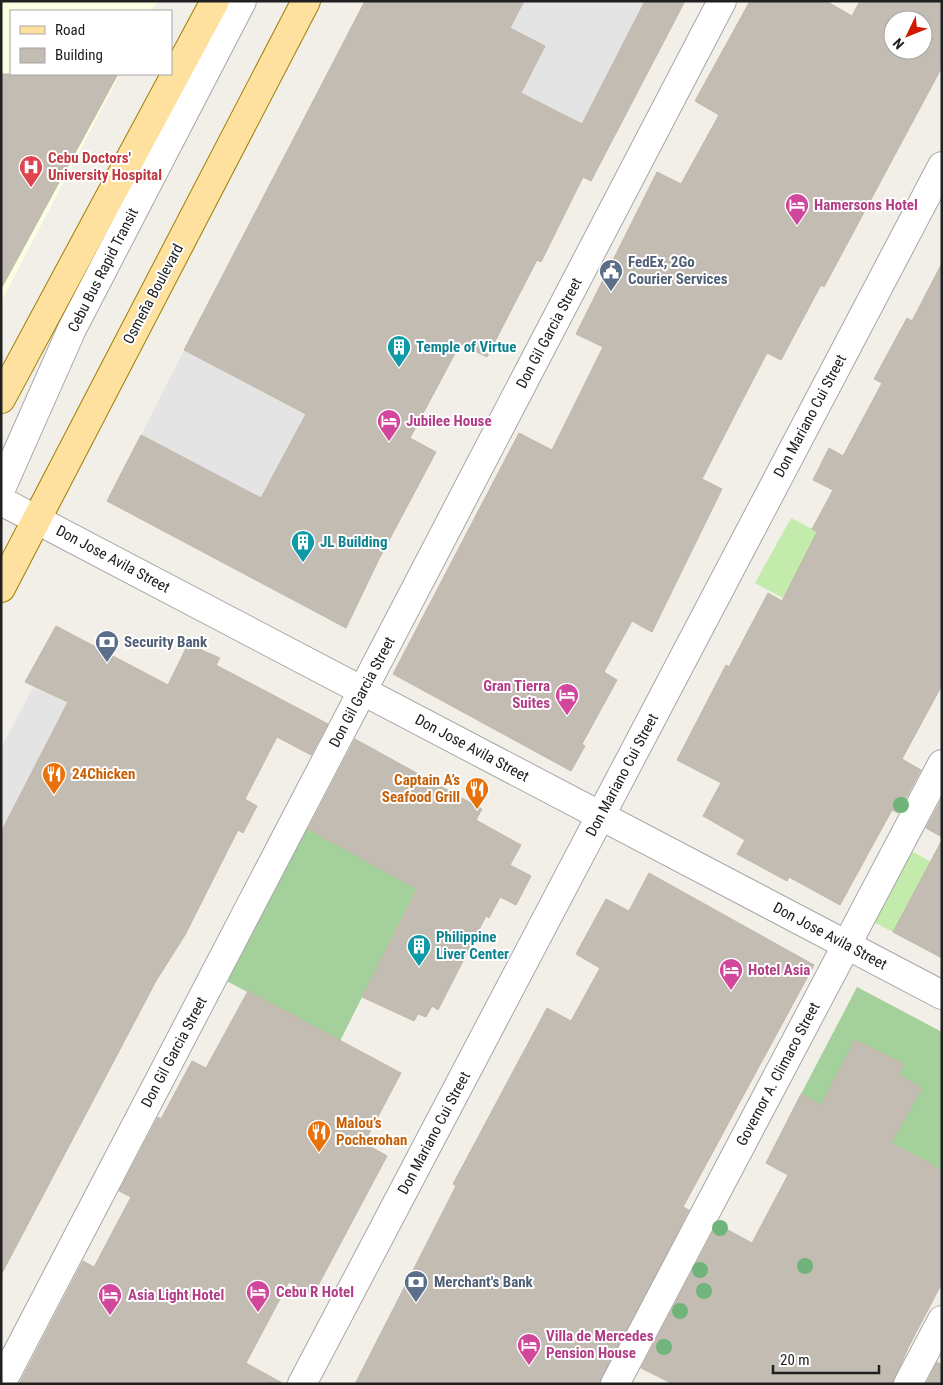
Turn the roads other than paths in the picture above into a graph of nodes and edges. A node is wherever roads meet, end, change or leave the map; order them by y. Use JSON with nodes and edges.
{"nodes":[{"id":1,"x":215,"y":1,"type":"edge"},
{"id":2,"x":242,"y":1,"type":"edge"},
{"id":3,"x":306,"y":1,"type":"edge"},
{"id":4,"x":722,"y":1,"type":"edge"},
{"id":5,"x":942,"y":166,"type":"edge"},
{"id":6,"x":1,"y":399,"type":"edge"},
{"id":7,"x":1,"y":489,"type":"edge"},
{"id":8,"x":1,"y":501,"type":"edge"},
{"id":9,"x":36,"y":519,"type":"junction"},
{"id":10,"x":1,"y":588,"type":"edge"},
{"id":11,"x":362,"y":690,"type":"junction"},
{"id":12,"x":942,"y":764,"type":"edge"},
{"id":13,"x":600,"y":815,"type":"junction"},
{"id":14,"x":847,"y":945,"type":"junction"},
{"id":15,"x":942,"y":994,"type":"edge"},
{"id":16,"x":942,"y":1320,"type":"edge"},
{"id":17,"x":933,"y":1356,"type":"edge"},
{"id":18,"x":1,"y":1384,"type":"edge"},
{"id":19,"x":302,"y":1384,"type":"edge"},
{"id":20,"x":614,"y":1384,"type":"edge"},
{"id":21,"x":908,"y":1384,"type":"edge"}],
"edges":[{"from":1,"to":6,"type":"main road"},
{"from":2,"to":7,"type":"street","name":"Cebu Bus Rapid Transit"},
{"from":3,"to":9,"type":"main road","name":"Osmeña Boulevard"},
{"from":4,"to":11,"type":"street","name":"Don Gil Garcia Street"},
{"from":5,"to":13,"type":"street","name":"Don Mariano Cui Street"},
{"from":8,"to":9,"type":"street","name":"Don Jose Avila Street"},
{"from":9,"to":10,"type":"main road","name":"Osmeña Boulevard"},
{"from":9,"to":11,"type":"street","name":"Don Jose Avila Street"},
{"from":11,"to":13,"type":"street","name":"Don Jose Avila Street"},
{"from":11,"to":18,"type":"street","name":"Don Gil Garcia Street"},
{"from":12,"to":14,"type":"street","name":"Governor A. Climaco Street"},
{"from":13,"to":14,"type":"street","name":"Don Jose Avila Street"},
{"from":13,"to":19,"type":"street","name":"Don Mariano Cui Street"},
{"from":14,"to":15,"type":"street","name":"Don Jose Avila Street"},
{"from":14,"to":20,"type":"street","name":"Governor A. Climaco Street"},
{"from":16,"to":17,"type":"street"},
{"from":17,"to":21,"type":"street"}]}
